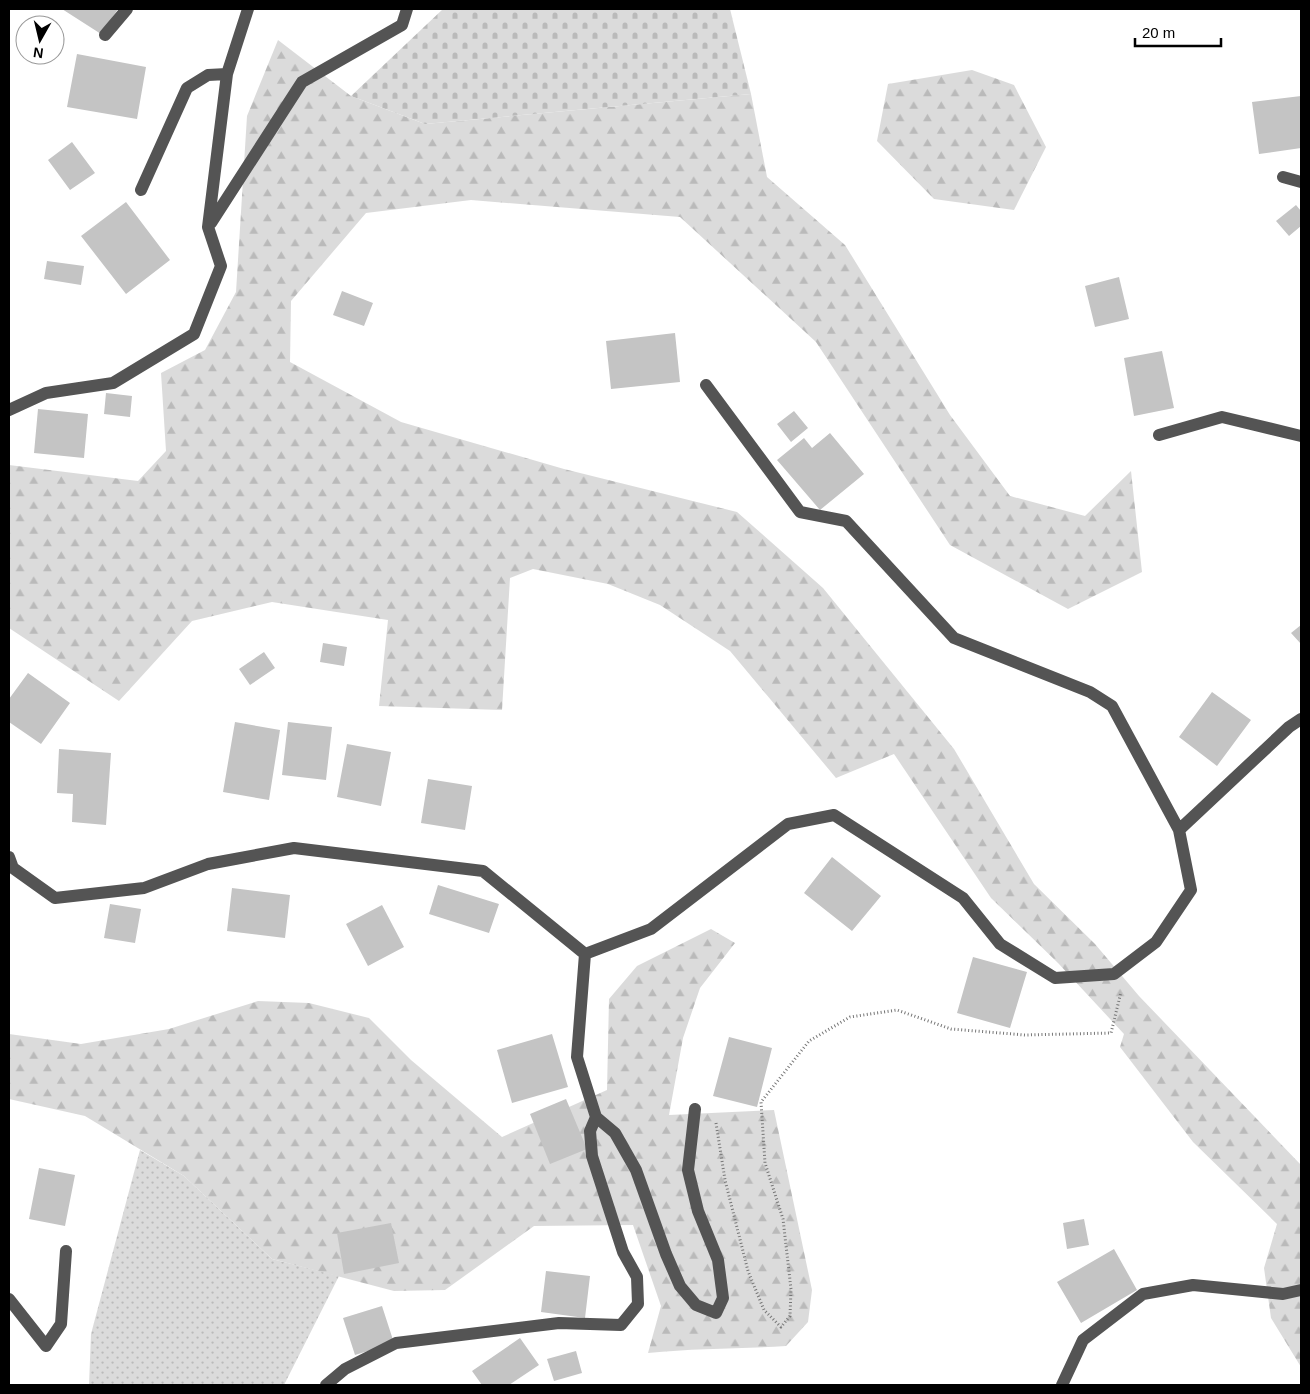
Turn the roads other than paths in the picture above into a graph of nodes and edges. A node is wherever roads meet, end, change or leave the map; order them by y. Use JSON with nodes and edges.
{"nodes":[{"id":1,"x":127,"y":9,"type":"edge"},
{"id":2,"x":248,"y":9,"type":"edge"},
{"id":3,"x":407,"y":9,"type":"edge"},
{"id":4,"x":104,"y":35,"type":"dead end"},
{"id":5,"x":227,"y":74,"type":"junction"},
{"id":6,"x":1283,"y":177,"type":"dead end"},
{"id":7,"x":1301,"y":182,"type":"edge"},
{"id":8,"x":140,"y":190,"type":"dead end"},
{"id":9,"x":208,"y":227,"type":"junction"},
{"id":10,"x":706,"y":385,"type":"dead end"},
{"id":11,"x":9,"y":410,"type":"edge"},
{"id":12,"x":1159,"y":435,"type":"dead end"},
{"id":13,"x":1301,"y":436,"type":"edge"},
{"id":14,"x":1301,"y":710,"type":"edge"},
{"id":15,"x":1301,"y":719,"type":"edge"},
{"id":16,"x":1289,"y":727,"type":"junction"},
{"id":17,"x":1179,"y":830,"type":"junction"},
{"id":18,"x":9,"y":857,"type":"edge"},
{"id":19,"x":585,"y":954,"type":"junction"},
{"id":20,"x":695,"y":1109,"type":"road end"},
{"id":21,"x":596,"y":1117,"type":"junction"},
{"id":22,"x":66,"y":1251,"type":"dead end"},
{"id":23,"x":1301,"y":1290,"type":"edge"},
{"id":24,"x":9,"y":1299,"type":"edge"},
{"id":25,"x":326,"y":1385,"type":"edge"},
{"id":26,"x":1062,"y":1385,"type":"edge"}],
"edges":[{"from":1,"to":4,"type":"street"},
{"from":2,"to":5,"type":"street"},
{"from":3,"to":9,"type":"street"},
{"from":5,"to":8,"type":"street"},
{"from":5,"to":9,"type":"street"},
{"from":6,"to":7,"type":"street"},
{"from":9,"to":11,"type":"street"},
{"from":10,"to":17,"type":"street"},
{"from":12,"to":13,"type":"street"},
{"from":14,"to":16,"type":"street"},
{"from":15,"to":16,"type":"street"},
{"from":16,"to":17,"type":"street"},
{"from":17,"to":19,"type":"street"},
{"from":18,"to":19,"type":"street"},
{"from":19,"to":21,"type":"street"},
{"from":20,"to":21,"type":"street"},
{"from":21,"to":25,"type":"street"},
{"from":22,"to":24,"type":"street"},
{"from":23,"to":26,"type":"street"}]}
